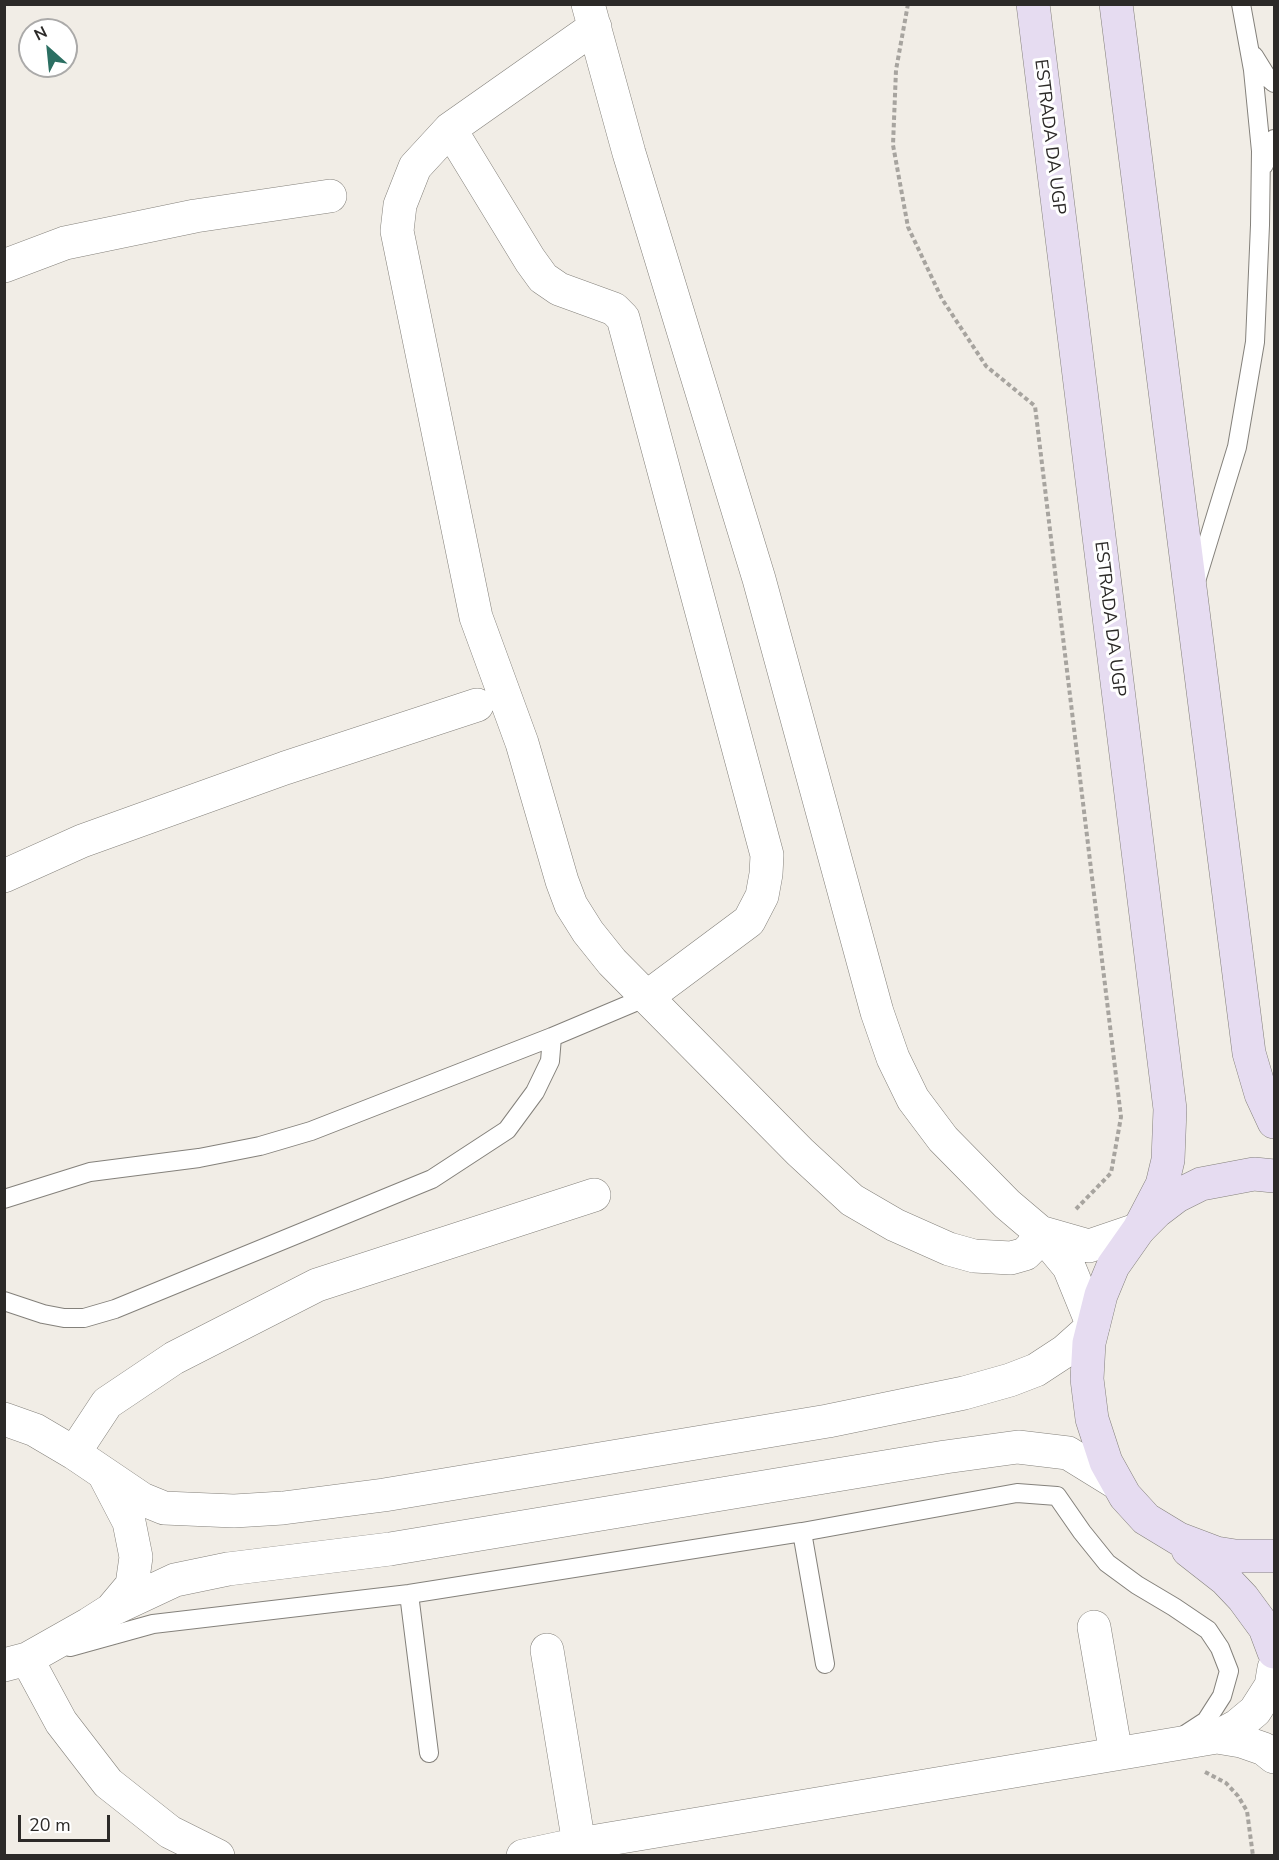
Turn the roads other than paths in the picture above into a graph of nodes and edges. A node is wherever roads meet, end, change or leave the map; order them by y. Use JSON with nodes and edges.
{"nodes":[{"id":1,"x":1033,"y":4,"type":"edge"},
{"id":2,"x":1116,"y":4,"type":"edge"},
{"id":3,"x":1240,"y":4,"type":"edge"},
{"id":4,"x":592,"y":16,"type":"edge"},
{"id":5,"x":1245,"y":30,"type":"junction"},
{"id":6,"x":1275,"y":83,"type":"edge"},
{"id":7,"x":450,"y":129,"type":"junction"},
{"id":8,"x":1275,"y":139,"type":"edge"},
{"id":9,"x":1259,"y":188,"type":"junction"},
{"id":10,"x":330,"y":196,"type":"dead end"},
{"id":11,"x":4,"y":266,"type":"edge"},
{"id":12,"x":1191,"y":597,"type":"junction"},
{"id":13,"x":477,"y":705,"type":"dead end"},
{"id":14,"x":4,"y":876,"type":"edge"},
{"id":15,"x":647,"y":997,"type":"junction"},
{"id":16,"x":552,"y":1037,"type":"junction"},
{"id":17,"x":1275,"y":1122,"type":"edge"},
{"id":18,"x":1275,"y":1176,"type":"edge"},
{"id":19,"x":594,"y":1195,"type":"dead end"},
{"id":20,"x":4,"y":1199,"type":"edge"},
{"id":21,"x":1139,"y":1229,"type":"junction"},
{"id":22,"x":1040,"y":1232,"type":"junction"},
{"id":23,"x":4,"y":1301,"type":"edge"},
{"id":24,"x":1093,"y":1326,"type":"junction"},
{"id":25,"x":4,"y":1419,"type":"edge"},
{"id":26,"x":74,"y":1453,"type":"junction"},
{"id":27,"x":104,"y":1473,"type":"junction"},
{"id":28,"x":1115,"y":1482,"type":"junction"},
{"id":29,"x":1158,"y":1527,"type":"junction"},
{"id":30,"x":802,"y":1532,"type":"junction"},
{"id":31,"x":1275,"y":1556,"type":"edge"},
{"id":32,"x":409,"y":1594,"type":"junction"},
{"id":33,"x":111,"y":1610,"type":"junction"},
{"id":34,"x":1094,"y":1627,"type":"dead end"},
{"id":35,"x":547,"y":1650,"type":"dead end"},
{"id":36,"x":1275,"y":1652,"type":"edge"},
{"id":37,"x":16,"y":1662,"type":"edge"},
{"id":38,"x":825,"y":1664,"type":"dead end"},
{"id":39,"x":1275,"y":1668,"type":"edge"},
{"id":40,"x":1217,"y":1737,"type":"junction"},
{"id":41,"x":1162,"y":1746,"type":"junction"},
{"id":42,"x":429,"y":1753,"type":"dead end"},
{"id":43,"x":1116,"y":1754,"type":"junction"},
{"id":44,"x":1275,"y":1757,"type":"edge"},
{"id":45,"x":579,"y":1844,"type":"junction"},
{"id":46,"x":218,"y":1856,"type":"edge"},
{"id":47,"x":523,"y":1856,"type":"edge"}],
"edges":[{"from":1,"to":21,"type":"main road","name":"ESTRADA DA UGP"},
{"from":2,"to":12,"type":"main road"},
{"from":3,"to":5,"type":"lane"},
{"from":4,"to":7,"type":"street"},
{"from":4,"to":22,"type":"street"},
{"from":5,"to":6,"type":"lane"},
{"from":5,"to":9,"type":"lane"},
{"from":7,"to":15,"type":"street"},
{"from":7,"to":15,"type":"street"},
{"from":8,"to":9,"type":"lane"},
{"from":9,"to":12,"type":"lane"},
{"from":10,"to":11,"type":"street"},
{"from":12,"to":17,"type":"main road"},
{"from":13,"to":14,"type":"street"},
{"from":15,"to":16,"type":"lane"},
{"from":15,"to":22,"type":"street"},
{"from":16,"to":20,"type":"lane"},
{"from":16,"to":23,"type":"lane"},
{"from":18,"to":21,"type":"main road","name":"ESTRADA DA UGP"},
{"from":19,"to":26,"type":"street"},
{"from":21,"to":22,"type":"street"},
{"from":21,"to":24,"type":"main road","name":"ESTRADA DA UGP"},
{"from":22,"to":24,"type":"street"},
{"from":24,"to":27,"type":"street"},
{"from":24,"to":28,"type":"main road","name":"ESTRADA DA UGP"},
{"from":25,"to":26,"type":"street"},
{"from":26,"to":27,"type":"street"},
{"from":27,"to":33,"type":"street"},
{"from":28,"to":29,"type":"main road","name":"ESTRADA DA UGP"},
{"from":28,"to":33,"type":"street"},
{"from":29,"to":31,"type":"main road","name":"ESTRADA DA UGP"},
{"from":29,"to":36,"type":"main road"},
{"from":30,"to":32,"type":"lane"},
{"from":30,"to":38,"type":"lane"},
{"from":30,"to":41,"type":"lane"},
{"from":32,"to":37,"type":"lane"},
{"from":32,"to":42,"type":"lane"},
{"from":33,"to":37,"type":"street"},
{"from":34,"to":43,"type":"street"},
{"from":35,"to":45,"type":"street"},
{"from":37,"to":46,"type":"street"},
{"from":39,"to":40,"type":"street"},
{"from":40,"to":41,"type":"street"},
{"from":40,"to":44,"type":"street"},
{"from":41,"to":43,"type":"street"},
{"from":43,"to":45,"type":"street"},
{"from":45,"to":47,"type":"street"}]}
